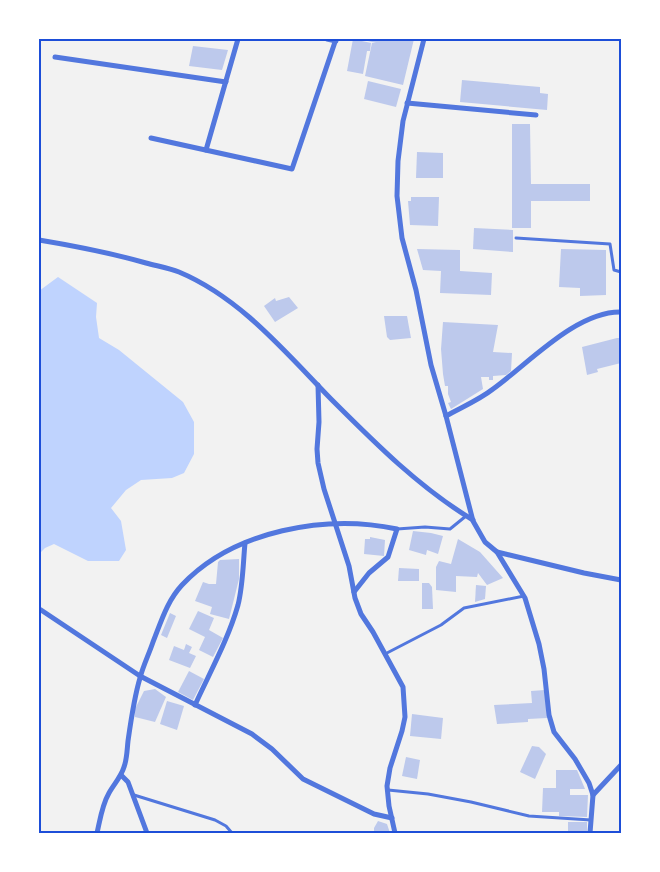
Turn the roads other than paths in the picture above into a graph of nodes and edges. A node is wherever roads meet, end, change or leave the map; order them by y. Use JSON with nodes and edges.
{"nodes":[{"id":1,"x":238,"y":39,"type":"edge"},
{"id":2,"x":327,"y":39,"type":"edge"},
{"id":3,"x":424,"y":39,"type":"edge"},
{"id":4,"x":336,"y":40,"type":"edge"},
{"id":5,"x":55,"y":57,"type":"dead end"},
{"id":6,"x":226,"y":82,"type":"junction"},
{"id":7,"x":407,"y":103,"type":"junction"},
{"id":8,"x":536,"y":115,"type":"dead end"},
{"id":9,"x":151,"y":138,"type":"dead end"},
{"id":10,"x":206,"y":150,"type":"junction"},
{"id":11,"x":516,"y":238,"type":"dead end"},
{"id":12,"x":39,"y":240,"type":"edge"},
{"id":13,"x":621,"y":272,"type":"edge"},
{"id":14,"x":621,"y":312,"type":"edge"},
{"id":15,"x":318,"y":384,"type":"junction"},
{"id":16,"x":446,"y":416,"type":"junction"},
{"id":17,"x":466,"y":516,"type":"junction"},
{"id":18,"x":473,"y":521,"type":"junction"},
{"id":19,"x":335,"y":522,"type":"junction"},
{"id":20,"x":397,"y":529,"type":"junction"},
{"id":21,"x":245,"y":543,"type":"junction"},
{"id":22,"x":497,"y":552,"type":"junction"},
{"id":23,"x":621,"y":580,"type":"edge"},
{"id":24,"x":354,"y":592,"type":"junction"},
{"id":25,"x":524,"y":596,"type":"junction"},
{"id":26,"x":42,"y":610,"type":"dead end"},
{"id":27,"x":385,"y":654,"type":"junction"},
{"id":28,"x":140,"y":676,"type":"junction"},
{"id":29,"x":195,"y":705,"type":"junction"},
{"id":30,"x":621,"y":765,"type":"edge"},
{"id":31,"x":121,"y":775,"type":"junction"},
{"id":32,"x":387,"y":790,"type":"junction"},
{"id":33,"x":133,"y":795,"type":"junction"},
{"id":34,"x":593,"y":796,"type":"junction"},
{"id":35,"x":392,"y":818,"type":"junction"},
{"id":36,"x":591,"y":820,"type":"junction"},
{"id":37,"x":97,"y":833,"type":"edge"},
{"id":38,"x":147,"y":833,"type":"edge"},
{"id":39,"x":232,"y":833,"type":"edge"},
{"id":40,"x":396,"y":833,"type":"edge"},
{"id":41,"x":590,"y":833,"type":"edge"}],
"edges":[{"from":1,"to":6,"type":"street"},
{"from":2,"to":4,"type":"street"},
{"from":3,"to":7,"type":"street"},
{"from":4,"to":10,"type":"street"},
{"from":5,"to":6,"type":"street"},
{"from":6,"to":10,"type":"street"},
{"from":7,"to":8,"type":"street"},
{"from":7,"to":16,"type":"street"},
{"from":9,"to":10,"type":"street"},
{"from":11,"to":13,"type":"lane"},
{"from":12,"to":15,"type":"street"},
{"from":14,"to":16,"type":"street"},
{"from":15,"to":17,"type":"street"},
{"from":15,"to":19,"type":"street"},
{"from":16,"to":18,"type":"street"},
{"from":17,"to":18,"type":"street"},
{"from":17,"to":20,"type":"lane"},
{"from":18,"to":22,"type":"street"},
{"from":19,"to":20,"type":"street"},
{"from":19,"to":21,"type":"street"},
{"from":19,"to":24,"type":"street"},
{"from":20,"to":24,"type":"street"},
{"from":21,"to":28,"type":"street"},
{"from":21,"to":29,"type":"street"},
{"from":22,"to":23,"type":"street"},
{"from":22,"to":25,"type":"street"},
{"from":24,"to":27,"type":"street"},
{"from":25,"to":27,"type":"lane"},
{"from":25,"to":34,"type":"street"},
{"from":26,"to":28,"type":"street"},
{"from":27,"to":32,"type":"street"},
{"from":28,"to":29,"type":"street"},
{"from":28,"to":31,"type":"street"},
{"from":29,"to":35,"type":"street"},
{"from":30,"to":34,"type":"street"},
{"from":31,"to":33,"type":"street"},
{"from":31,"to":37,"type":"street"},
{"from":32,"to":35,"type":"street"},
{"from":32,"to":36,"type":"lane"},
{"from":33,"to":38,"type":"street"},
{"from":33,"to":39,"type":"lane"},
{"from":34,"to":36,"type":"street"},
{"from":35,"to":40,"type":"street"},
{"from":36,"to":41,"type":"street"}]}
